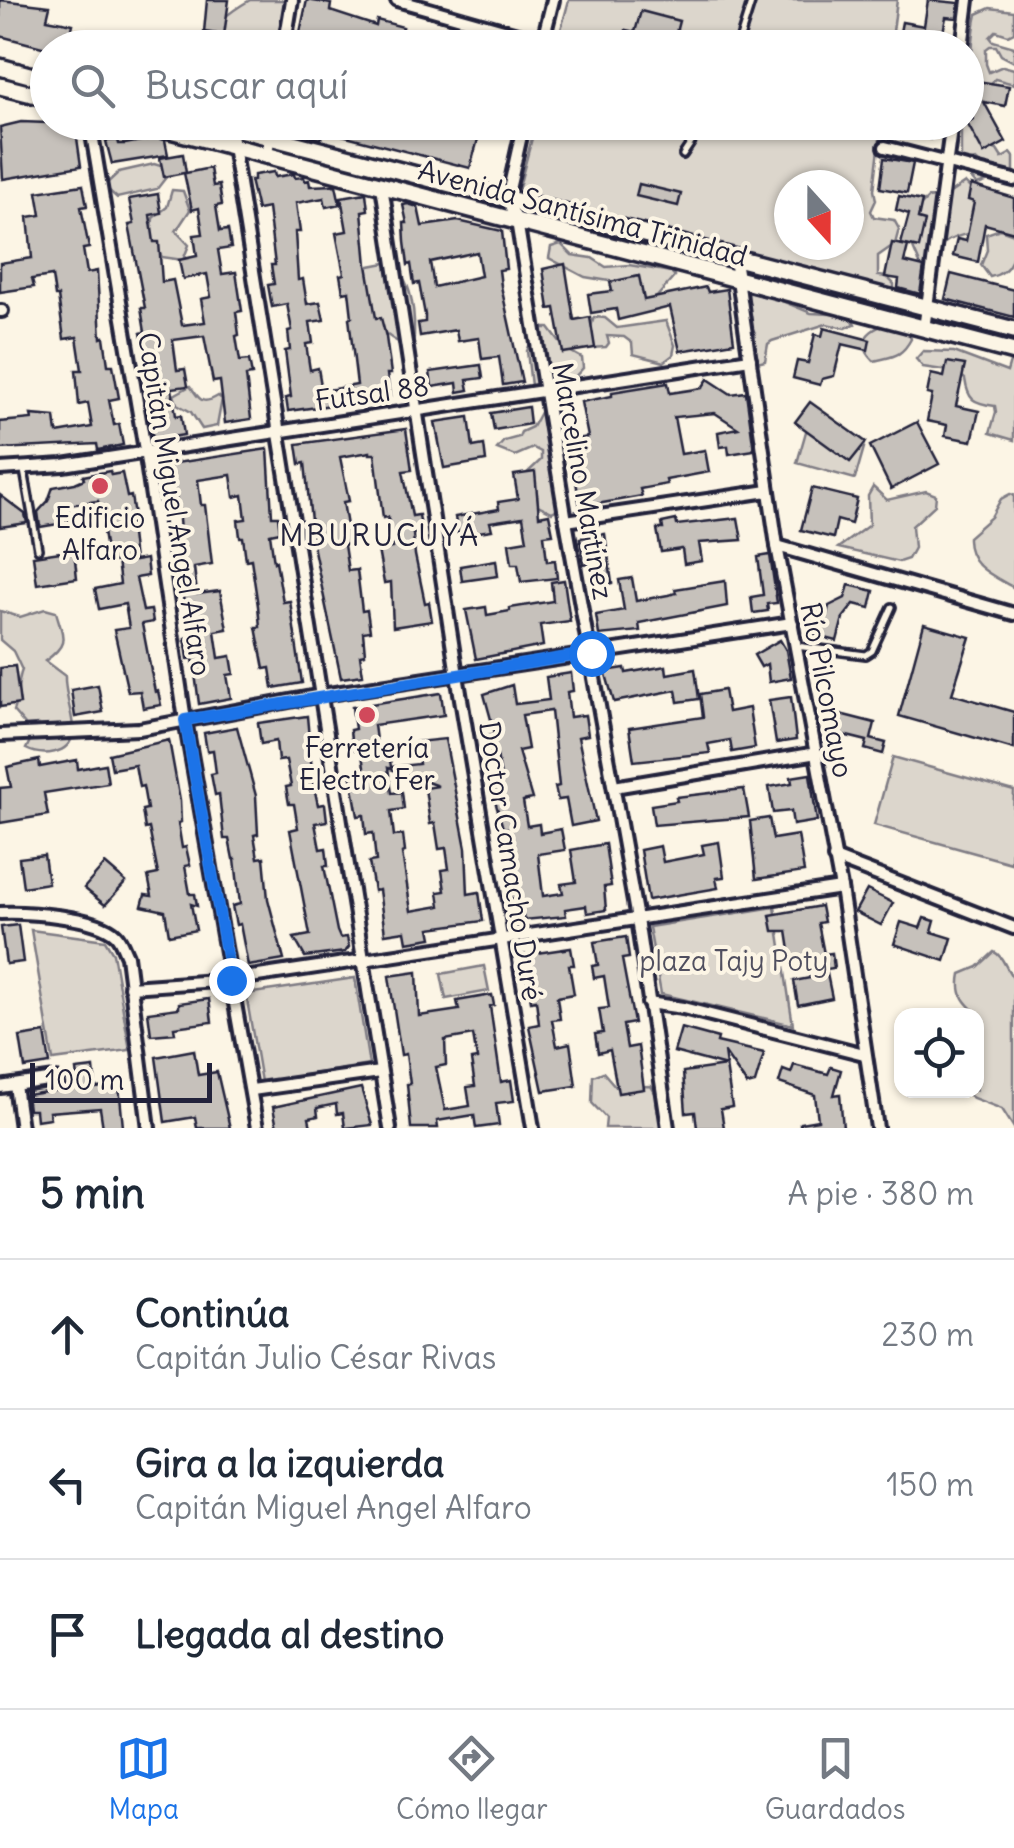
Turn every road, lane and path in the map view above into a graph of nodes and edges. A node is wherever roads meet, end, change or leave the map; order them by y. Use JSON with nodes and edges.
{"nodes":[{"id":1,"x":292,"y":0,"type":"edge"},
{"id":2,"x":397,"y":0,"type":"edge"},
{"id":3,"x":553,"y":0,"type":"edge"},
{"id":4,"x":752,"y":0,"type":"edge"},
{"id":5,"x":968,"y":0,"type":"edge"},
{"id":6,"x":287,"y":30,"type":"edge"},
{"id":7,"x":496,"y":30,"type":"edge"},
{"id":8,"x":546,"y":30,"type":"edge"},
{"id":9,"x":743,"y":30,"type":"edge"},
{"id":10,"x":964,"y":30,"type":"edge"},
{"id":11,"x":0,"y":67,"type":"edge"},
{"id":12,"x":30,"y":75,"type":"edge"},
{"id":13,"x":0,"y":86,"type":"edge"},
{"id":14,"x":30,"y":94,"type":"edge"},
{"id":15,"x":93,"y":140,"type":"edge"},
{"id":16,"x":207,"y":140,"type":"edge"},
{"id":17,"x":232,"y":140,"type":"edge"},
{"id":18,"x":268,"y":140,"type":"edge"},
{"id":19,"x":303,"y":140,"type":"edge"},
{"id":20,"x":520,"y":140,"type":"edge"},
{"id":21,"x":694,"y":140,"type":"edge"},
{"id":22,"x":950,"y":140,"type":"edge"},
{"id":23,"x":884,"y":146,"type":"dead end"},
{"id":24,"x":233,"y":147,"type":"junction"},
{"id":25,"x":267,"y":156,"type":"junction"},
{"id":26,"x":684,"y":156,"type":"dead end"},
{"id":27,"x":947,"y":162,"type":"junction"},
{"id":28,"x":1014,"y":180,"type":"edge"},
{"id":29,"x":382,"y":186,"type":"junction"},
{"id":30,"x":507,"y":200,"type":"junction"},
{"id":31,"x":517,"y":221,"type":"junction"},
{"id":32,"x":735,"y":260,"type":"junction"},
{"id":33,"x":738,"y":280,"type":"junction"},
{"id":34,"x":927,"y":308,"type":"junction"},
{"id":35,"x":924,"y":329,"type":"junction"},
{"id":36,"x":1014,"y":330,"type":"edge"},
{"id":37,"x":1014,"y":352,"type":"edge"},
{"id":38,"x":750,"y":359,"type":"junction"},
{"id":39,"x":544,"y":390,"type":"junction"},
{"id":40,"x":416,"y":408,"type":"junction"},
{"id":41,"x":277,"y":430,"type":"junction"},
{"id":42,"x":146,"y":450,"type":"junction"},
{"id":43,"x":0,"y":468,"type":"edge"},
{"id":44,"x":24,"y":468,"type":"junction"},
{"id":45,"x":768,"y":490,"type":"junction"},
{"id":46,"x":566,"y":521,"type":"junction"},
{"id":47,"x":777,"y":546,"type":"junction"},
{"id":48,"x":38,"y":549,"type":"dead end"},
{"id":49,"x":892,"y":606,"type":"dead end"},
{"id":50,"x":1014,"y":614,"type":"edge"},
{"id":51,"x":792,"y":623,"type":"junction"},
{"id":52,"x":796,"y":646,"type":"junction"},
{"id":53,"x":591,"y":653,"type":"junction"},
{"id":54,"x":457,"y":675,"type":"junction"},
{"id":55,"x":322,"y":696,"type":"junction"},
{"id":56,"x":185,"y":720,"type":"junction"},
{"id":57,"x":0,"y":735,"type":"edge"},
{"id":58,"x":817,"y":754,"type":"junction"},
{"id":59,"x":614,"y":787,"type":"junction"},
{"id":60,"x":834,"y":858,"type":"junction"},
{"id":61,"x":841,"y":888,"type":"junction"},
{"id":62,"x":0,"y":914,"type":"edge"},
{"id":63,"x":637,"y":919,"type":"junction"},
{"id":64,"x":1014,"y":928,"type":"edge"},
{"id":65,"x":502,"y":941,"type":"junction"},
{"id":66,"x":364,"y":961,"type":"junction"},
{"id":67,"x":231,"y":980,"type":"junction"},
{"id":68,"x":130,"y":987,"type":"junction"},
{"id":69,"x":648,"y":1003,"type":"junction"},
{"id":70,"x":864,"y":1054,"type":"junction"},
{"id":71,"x":380,"y":1072,"type":"junction"},
{"id":72,"x":54,"y":1078,"type":"dead end"},
{"id":73,"x":15,"y":1085,"type":"junction"},
{"id":74,"x":0,"y":1087,"type":"edge"},
{"id":75,"x":252,"y":1090,"type":"junction"},
{"id":76,"x":21,"y":1128,"type":"edge"},
{"id":77,"x":149,"y":1128,"type":"edge"},
{"id":78,"x":257,"y":1128,"type":"edge"},
{"id":79,"x":390,"y":1128,"type":"edge"},
{"id":80,"x":533,"y":1128,"type":"edge"},
{"id":81,"x":668,"y":1128,"type":"edge"},
{"id":82,"x":877,"y":1128,"type":"edge"}],
"edges":[{"from":1,"to":6,"type":"street"},
{"from":2,"to":7,"type":"street"},
{"from":3,"to":8,"type":"street"},
{"from":4,"to":9,"type":"lane"},
{"from":5,"to":10,"type":"street"},
{"from":11,"to":12,"type":"main road"},
{"from":13,"to":14,"type":"main road"},
{"from":15,"to":42,"type":"street","name":"Capitán Miguel Angel Alfaro"},
{"from":16,"to":24,"type":"main road","name":"Avenida Santísima Trinidad"},
{"from":17,"to":24,"type":"street"},
{"from":18,"to":25,"type":"street"},
{"from":19,"to":30,"type":"main road","name":"Avenida Santísima Trinidad"},
{"from":20,"to":30,"type":"street"},
{"from":21,"to":26,"type":"lane"},
{"from":22,"to":27,"type":"street"},
{"from":23,"to":27,"type":"street"},
{"from":24,"to":25,"type":"main road","name":"Avenida Santísima Trinidad"},
{"from":24,"to":41,"type":"street"},
{"from":25,"to":29,"type":"main road","name":"Avenida Santísima Trinidad"},
{"from":27,"to":28,"type":"street"},
{"from":27,"to":34,"type":"street"},
{"from":29,"to":31,"type":"main road","name":"Avenida Santísima Trinidad"},
{"from":29,"to":40,"type":"street","name":"Doctor Camacho Duré"},
{"from":30,"to":31,"type":"street","name":"Marcelino Martínez"},
{"from":30,"to":32,"type":"main road","name":"Avenida Santísima Trinidad"},
{"from":31,"to":33,"type":"main road","name":"Avenida Santísima Trinidad"},
{"from":31,"to":39,"type":"street","name":"Marcelino Martínez"},
{"from":32,"to":33,"type":"street","name":"Río Pilcomayo"},
{"from":32,"to":34,"type":"main road","name":"Avenida Santísima Trinidad"},
{"from":33,"to":35,"type":"main road","name":"Avenida Santísima Trinidad"},
{"from":33,"to":38,"type":"street","name":"Río Pilcomayo"},
{"from":34,"to":35,"type":"street"},
{"from":34,"to":36,"type":"main road","name":"Avenida Santísima Trinidad"},
{"from":35,"to":37,"type":"main road","name":"Avenida Santísima Trinidad"},
{"from":38,"to":39,"type":"street","name":"Futsal 88"},
{"from":38,"to":45,"type":"street","name":"Río Pilcomayo"},
{"from":39,"to":40,"type":"street","name":"Futsal 88"},
{"from":39,"to":46,"type":"street","name":"Marcelino Martínez"},
{"from":40,"to":41,"type":"street","name":"Futsal 88"},
{"from":40,"to":54,"type":"street","name":"Doctor Camacho Duré"},
{"from":41,"to":42,"type":"street","name":"Futsal 88"},
{"from":41,"to":55,"type":"street"},
{"from":42,"to":44,"type":"street","name":"Futsal 88"},
{"from":42,"to":56,"type":"street","name":"Capitán Miguel Angel Alfaro"},
{"from":43,"to":44,"type":"street","name":"Futsal 88"},
{"from":44,"to":48,"type":"lane"},
{"from":45,"to":46,"type":"street"},
{"from":45,"to":47,"type":"street","name":"Río Pilcomayo"},
{"from":46,"to":53,"type":"street","name":"Marcelino Martínez"},
{"from":47,"to":50,"type":"street"},
{"from":47,"to":51,"type":"street","name":"Río Pilcomayo"},
{"from":49,"to":52,"type":"lane"},
{"from":51,"to":52,"type":"street","name":"Río Pilcomayo"},
{"from":51,"to":53,"type":"street"},
{"from":52,"to":58,"type":"street","name":"Río Pilcomayo"},
{"from":53,"to":54,"type":"street"},
{"from":53,"to":59,"type":"street","name":"Marcelino Martínez"},
{"from":54,"to":55,"type":"street"},
{"from":54,"to":65,"type":"street","name":"Doctor Camacho Duré"},
{"from":55,"to":56,"type":"street"},
{"from":55,"to":66,"type":"street"},
{"from":56,"to":57,"type":"street"},
{"from":56,"to":67,"type":"street","name":"Capitán Miguel Angel Alfaro"},
{"from":58,"to":59,"type":"street"},
{"from":58,"to":60,"type":"street","name":"Río Pilcomayo"},
{"from":59,"to":63,"type":"street","name":"Marcelino Martínez"},
{"from":60,"to":61,"type":"street","name":"Río Pilcomayo"},
{"from":60,"to":64,"type":"street"},
{"from":61,"to":63,"type":"street"},
{"from":61,"to":70,"type":"street","name":"Río Pilcomayo"},
{"from":62,"to":68,"type":"street"},
{"from":63,"to":65,"type":"street"},
{"from":63,"to":69,"type":"street","name":"Marcelino Martínez"},
{"from":65,"to":66,"type":"street"},
{"from":65,"to":80,"type":"street","name":"Doctor Camacho Duré"},
{"from":66,"to":67,"type":"street"},
{"from":66,"to":71,"type":"street"},
{"from":67,"to":68,"type":"street"},
{"from":67,"to":75,"type":"street","name":"Capitán Miguel Angel Alfaro"},
{"from":68,"to":77,"type":"street"},
{"from":69,"to":70,"type":"street"},
{"from":69,"to":81,"type":"street","name":"Marcelino Martínez"},
{"from":70,"to":82,"type":"street","name":"Río Pilcomayo"},
{"from":71,"to":75,"type":"street"},
{"from":71,"to":79,"type":"street"},
{"from":72,"to":73,"type":"street"},
{"from":73,"to":74,"type":"street"},
{"from":73,"to":76,"type":"street"},
{"from":75,"to":78,"type":"street","name":"Capitán Miguel Angel Alfaro"}]}
